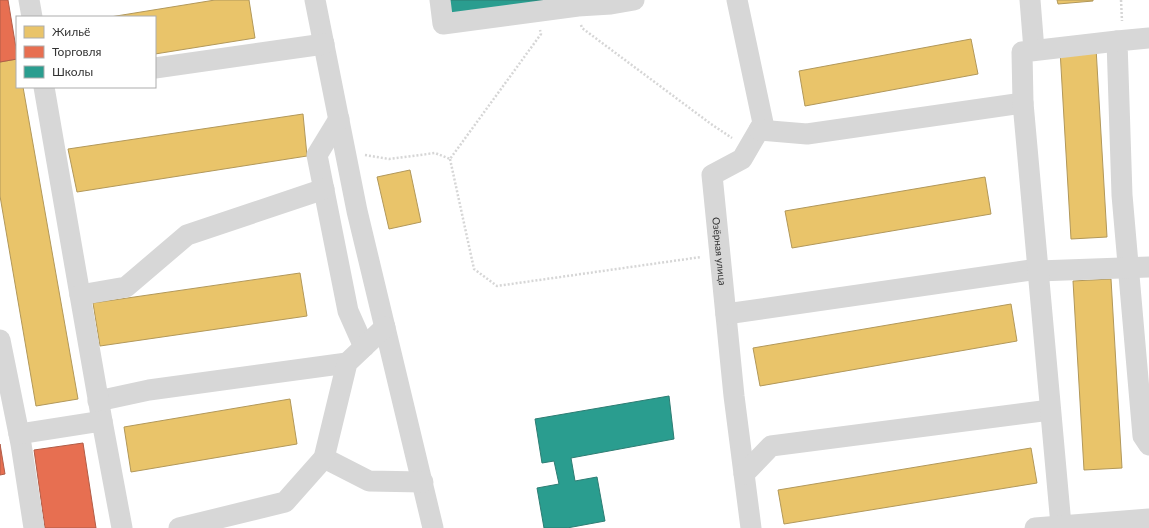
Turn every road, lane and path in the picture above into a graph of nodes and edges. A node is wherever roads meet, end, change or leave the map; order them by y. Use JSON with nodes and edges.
{"nodes":[{"id":1,"x":29,"y":0,"type":"edge"},
{"id":2,"x":315,"y":0,"type":"edge"},
{"id":3,"x":440,"y":0,"type":"edge"},
{"id":4,"x":634,"y":0,"type":"edge"},
{"id":5,"x":737,"y":0,"type":"edge"},
{"id":6,"x":1030,"y":0,"type":"edge"},
{"id":7,"x":578,"y":6,"type":"junction"},
{"id":8,"x":538,"y":12,"type":"junction"},
{"id":9,"x":32,"y":16,"type":"edge"},
{"id":10,"x":1149,"y":38,"type":"edge"},
{"id":11,"x":1117,"y":41,"type":"junction"},
{"id":12,"x":324,"y":44,"type":"junction"},
{"id":13,"x":1034,"y":50,"type":"junction"},
{"id":14,"x":156,"y":68,"type":"edge"},
{"id":15,"x":44,"y":88,"type":"edge"},
{"id":16,"x":1023,"y":103,"type":"junction"},
{"id":17,"x":339,"y":118,"type":"junction"},
{"id":18,"x":759,"y":130,"type":"junction"},
{"id":19,"x":748,"y":149,"type":"junction"},
{"id":20,"x":345,"y":152,"type":"junction"},
{"id":21,"x":450,"y":159,"type":"junction"},
{"id":22,"x":324,"y":189,"type":"junction"},
{"id":23,"x":720,"y":254,"type":"junction"},
{"id":24,"x":1128,"y":267,"type":"junction"},
{"id":25,"x":1149,"y":267,"type":"edge"},
{"id":26,"x":1038,"y":270,"type":"junction"},
{"id":27,"x":80,"y":294,"type":"junction"},
{"id":28,"x":726,"y":314,"type":"junction"},
{"id":29,"x":385,"y":327,"type":"junction"},
{"id":30,"x":0,"y":340,"type":"edge"},
{"id":31,"x":364,"y":347,"type":"junction"},
{"id":32,"x":347,"y":363,"type":"junction"},
{"id":33,"x":98,"y":401,"type":"junction"},
{"id":34,"x":1050,"y":410,"type":"junction"},
{"id":35,"x":102,"y":421,"type":"junction"},
{"id":36,"x":19,"y":434,"type":"junction"},
{"id":37,"x":1149,"y":445,"type":"edge"},
{"id":38,"x":324,"y":458,"type":"junction"},
{"id":39,"x":744,"y":474,"type":"junction"},
{"id":40,"x":423,"y":482,"type":"junction"},
{"id":41,"x":1149,"y":519,"type":"edge"},
{"id":42,"x":1061,"y":525,"type":"junction"},
{"id":43,"x":34,"y":528,"type":"edge"},
{"id":44,"x":122,"y":528,"type":"edge"},
{"id":45,"x":179,"y":528,"type":"edge"},
{"id":46,"x":433,"y":528,"type":"edge"},
{"id":47,"x":751,"y":528,"type":"edge"},
{"id":48,"x":1035,"y":528,"type":"edge"}],
"edges":[{"from":1,"to":9,"type":"street"},
{"from":2,"to":12,"type":"street"},
{"from":3,"to":8,"type":"street"},
{"from":4,"to":7,"type":"street"},
{"from":5,"to":18,"type":"street","name":"Озёрная улица"},
{"from":6,"to":13,"type":"street"},
{"from":7,"to":8,"type":"street"},
{"from":7,"to":19,"type":"path"},
{"from":8,"to":21,"type":"path"},
{"from":10,"to":11,"type":"street"},
{"from":11,"to":13,"type":"street"},
{"from":11,"to":24,"type":"street"},
{"from":12,"to":14,"type":"street"},
{"from":12,"to":17,"type":"street"},
{"from":13,"to":16,"type":"street"},
{"from":15,"to":27,"type":"street"},
{"from":16,"to":18,"type":"street"},
{"from":16,"to":26,"type":"street"},
{"from":17,"to":20,"type":"street"},
{"from":17,"to":22,"type":"street"},
{"from":18,"to":19,"type":"street","name":"Озёрная улица"},
{"from":19,"to":23,"type":"street","name":"Озёрная улица"},
{"from":20,"to":21,"type":"path"},
{"from":20,"to":29,"type":"street"},
{"from":21,"to":23,"type":"path"},
{"from":22,"to":27,"type":"street"},
{"from":22,"to":31,"type":"street"},
{"from":23,"to":28,"type":"street","name":"Озёрная улица"},
{"from":24,"to":25,"type":"street"},
{"from":24,"to":26,"type":"street"},
{"from":24,"to":37,"type":"street"},
{"from":26,"to":28,"type":"street"},
{"from":26,"to":34,"type":"street"},
{"from":27,"to":33,"type":"street"},
{"from":28,"to":39,"type":"street","name":"Озёрная улица"},
{"from":29,"to":31,"type":"street"},
{"from":29,"to":40,"type":"street"},
{"from":30,"to":36,"type":"street"},
{"from":31,"to":32,"type":"street"},
{"from":32,"to":33,"type":"street"},
{"from":32,"to":38,"type":"street"},
{"from":33,"to":35,"type":"street"},
{"from":34,"to":39,"type":"street"},
{"from":34,"to":42,"type":"street"},
{"from":35,"to":36,"type":"street"},
{"from":35,"to":44,"type":"street"},
{"from":36,"to":43,"type":"street"},
{"from":38,"to":40,"type":"street"},
{"from":38,"to":45,"type":"street"},
{"from":39,"to":47,"type":"street","name":"Озёрная улица"},
{"from":40,"to":46,"type":"street"},
{"from":41,"to":42,"type":"street"},
{"from":42,"to":48,"type":"street"}]}
